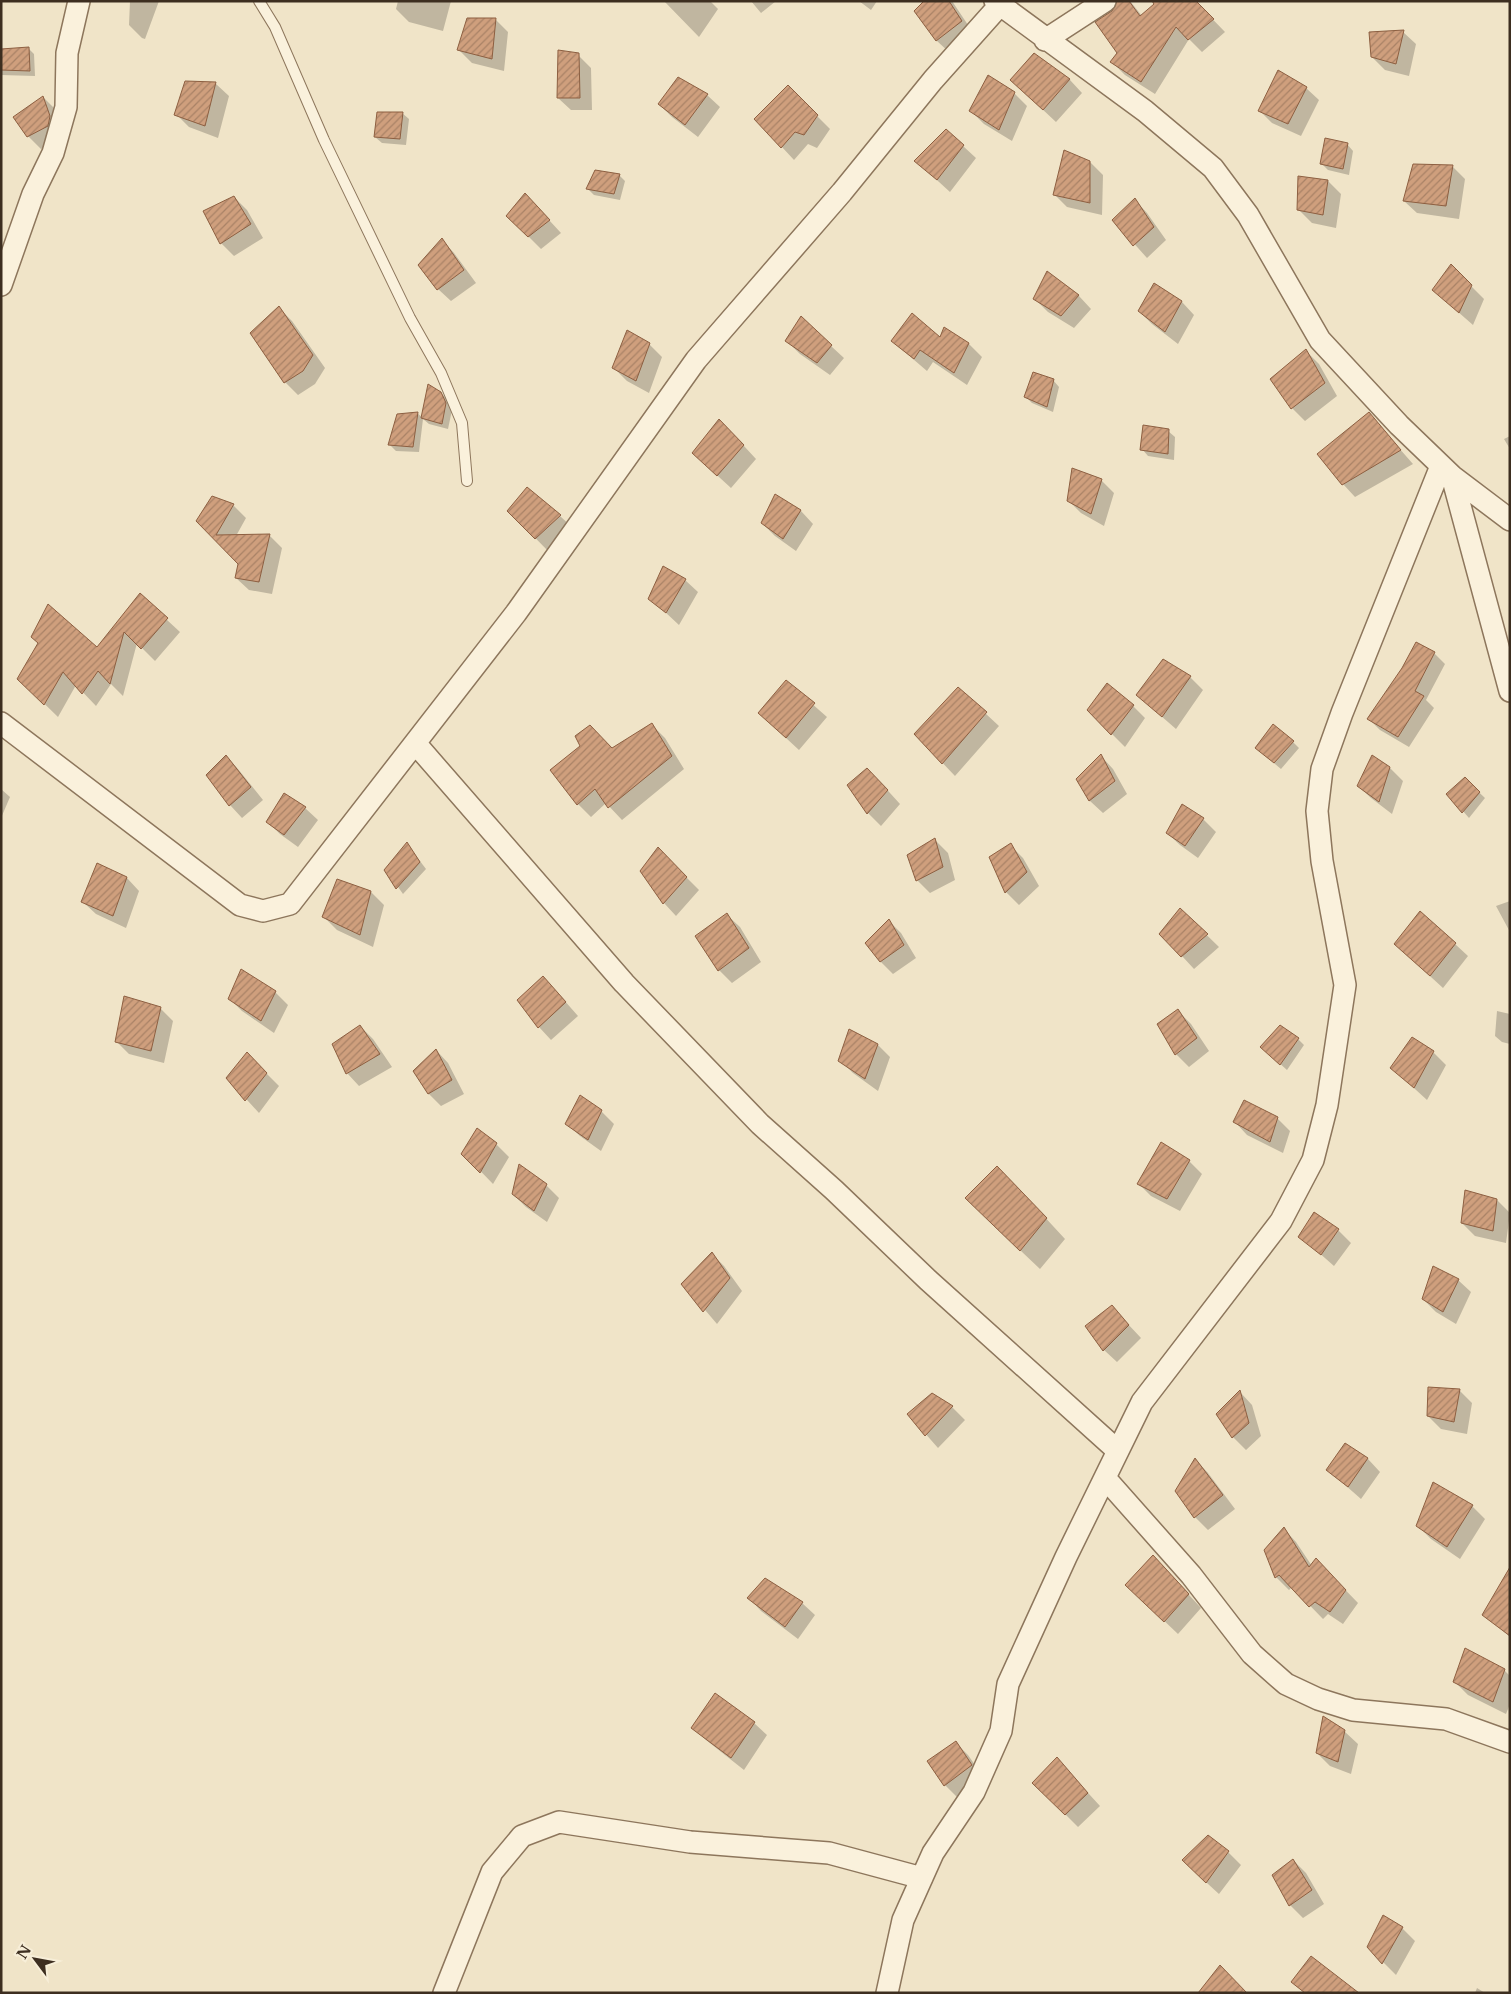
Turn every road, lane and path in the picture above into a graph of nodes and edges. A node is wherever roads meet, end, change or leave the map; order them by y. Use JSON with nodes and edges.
{"nodes":[{"id":1,"x":79,"y":1,"type":"edge"},
{"id":2,"x":258,"y":1,"type":"edge"},
{"id":3,"x":1105,"y":1,"type":"edge"},
{"id":4,"x":997,"y":4,"type":"edge"},
{"id":5,"x":1045,"y":40,"type":"junction"},
{"id":6,"x":1,"y":286,"type":"edge"},
{"id":7,"x":1446,"y":471,"type":"junction"},
{"id":8,"x":467,"y":481,"type":"dead end"},
{"id":9,"x":1510,"y":520,"type":"edge"},
{"id":10,"x":1510,"y":691,"type":"edge"},
{"id":11,"x":1,"y":723,"type":"edge"},
{"id":12,"x":415,"y":744,"type":"junction"},
{"id":13,"x":1118,"y":1450,"type":"junction"},
{"id":14,"x":1105,"y":1478,"type":"junction"},
{"id":15,"x":1510,"y":1742,"type":"edge"},
{"id":16,"x":922,"y":1878,"type":"junction"},
{"id":17,"x":444,"y":1993,"type":"edge"},
{"id":18,"x":887,"y":1993,"type":"edge"}],
"edges":[{"from":1,"to":6,"type":"street"},
{"from":2,"to":8,"type":"lane"},
{"from":3,"to":5,"type":"street"},
{"from":4,"to":5,"type":"street"},
{"from":4,"to":12,"type":"street"},
{"from":5,"to":7,"type":"street"},
{"from":7,"to":9,"type":"street"},
{"from":7,"to":10,"type":"street"},
{"from":7,"to":13,"type":"street"},
{"from":11,"to":12,"type":"street"},
{"from":12,"to":13,"type":"street"},
{"from":13,"to":14,"type":"street"},
{"from":14,"to":15,"type":"street"},
{"from":14,"to":16,"type":"street"},
{"from":16,"to":17,"type":"street"},
{"from":16,"to":18,"type":"street"}]}
